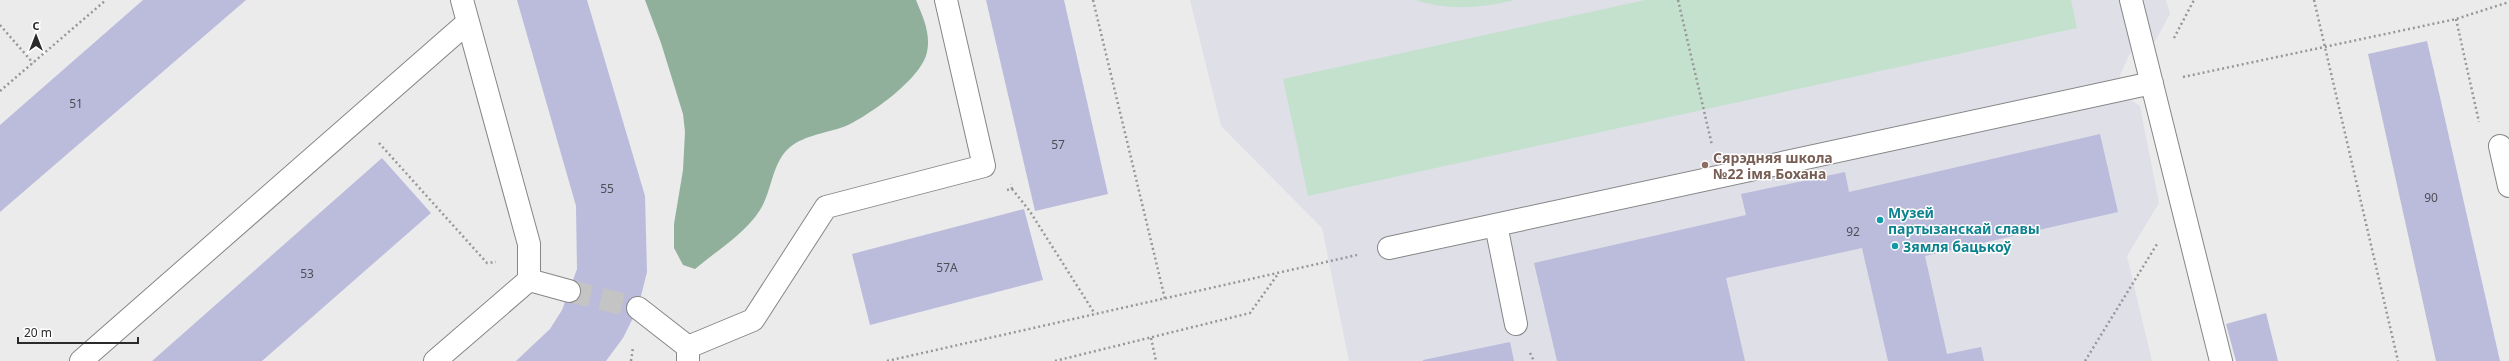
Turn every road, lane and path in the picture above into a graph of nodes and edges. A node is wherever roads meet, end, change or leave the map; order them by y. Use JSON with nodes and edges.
{"nodes":[{"id":1,"x":106,"y":0,"type":"edge"},
{"id":2,"x":462,"y":0,"type":"edge"},
{"id":3,"x":946,"y":0,"type":"edge"},
{"id":4,"x":1093,"y":0,"type":"edge"},
{"id":5,"x":1678,"y":0,"type":"edge"},
{"id":6,"x":2131,"y":0,"type":"edge"},
{"id":7,"x":2314,"y":0,"type":"edge"},
{"id":8,"x":2509,"y":2,"type":"edge"},
{"id":9,"x":2456,"y":19,"type":"junction"},
{"id":10,"x":468,"y":22,"type":"junction"},
{"id":11,"x":0,"y":25,"type":"edge"},
{"id":12,"x":2324,"y":48,"type":"junction"},
{"id":13,"x":33,"y":63,"type":"junction"},
{"id":14,"x":2152,"y":84,"type":"junction"},
{"id":15,"x":0,"y":91,"type":"edge"},
{"id":16,"x":2480,"y":126,"type":"dead end"},
{"id":17,"x":373,"y":137,"type":"dead end"},
{"id":18,"x":2500,"y":146,"type":"dead end"},
{"id":19,"x":1720,"y":177,"type":"junction"},
{"id":20,"x":2509,"y":186,"type":"edge"},
{"id":21,"x":1012,"y":189,"type":"dead end"},
{"id":22,"x":2182,"y":204,"type":"junction"},
{"id":23,"x":1496,"y":225,"type":"junction"},
{"id":24,"x":1389,"y":248,"type":"dead end"},
{"id":25,"x":1362,"y":254,"type":"dead end"},
{"id":26,"x":529,"y":256,"type":"junction"},
{"id":27,"x":1278,"y":274,"type":"junction"},
{"id":28,"x":529,"y":280,"type":"junction"},
{"id":29,"x":569,"y":291,"type":"tunnel mouth"},
{"id":30,"x":1165,"y":299,"type":"junction"},
{"id":31,"x":638,"y":308,"type":"tunnel mouth"},
{"id":32,"x":1095,"y":314,"type":"junction"},
{"id":33,"x":1516,"y":324,"type":"dead end"},
{"id":34,"x":1151,"y":338,"type":"junction"},
{"id":35,"x":688,"y":354,"type":"edge"},
{"id":36,"x":81,"y":361,"type":"edge"},
{"id":37,"x":435,"y":361,"type":"edge"},
{"id":38,"x":887,"y":361,"type":"edge"},
{"id":39,"x":1055,"y":361,"type":"edge"},
{"id":40,"x":1156,"y":361,"type":"edge"},
{"id":41,"x":2085,"y":361,"type":"edge"},
{"id":42,"x":2221,"y":361,"type":"edge"},
{"id":43,"x":2398,"y":361,"type":"edge"}],
"edges":[{"from":1,"to":13,"type":"path"},
{"from":2,"to":10,"type":"lane"},
{"from":3,"to":35,"type":"lane"},
{"from":4,"to":30,"type":"path"},
{"from":5,"to":19,"type":"path"},
{"from":6,"to":14,"type":"lane"},
{"from":7,"to":12,"type":"path"},
{"from":8,"to":9,"type":"path"},
{"from":9,"to":12,"type":"path"},
{"from":9,"to":16,"type":"path"},
{"from":10,"to":26,"type":"lane"},
{"from":10,"to":36,"type":"lane"},
{"from":11,"to":13,"type":"path"},
{"from":12,"to":14,"type":"path"},
{"from":12,"to":43,"type":"path"},
{"from":13,"to":15,"type":"path"},
{"from":14,"to":19,"type":"lane"},
{"from":14,"to":22,"type":"lane"},
{"from":17,"to":26,"type":"path"},
{"from":18,"to":20,"type":"lane"},
{"from":19,"to":23,"type":"lane"},
{"from":21,"to":32,"type":"path"},
{"from":22,"to":41,"type":"path"},
{"from":22,"to":42,"type":"lane"},
{"from":23,"to":24,"type":"lane"},
{"from":23,"to":33,"type":"lane"},
{"from":25,"to":27,"type":"path"},
{"from":26,"to":28,"type":"lane"},
{"from":27,"to":30,"type":"path"},
{"from":27,"to":34,"type":"path"},
{"from":28,"to":29,"type":"lane"},
{"from":28,"to":37,"type":"lane"},
{"from":30,"to":32,"type":"path"},
{"from":31,"to":35,"type":"lane"},
{"from":32,"to":38,"type":"path"},
{"from":34,"to":39,"type":"path"},
{"from":34,"to":40,"type":"path"}]}
